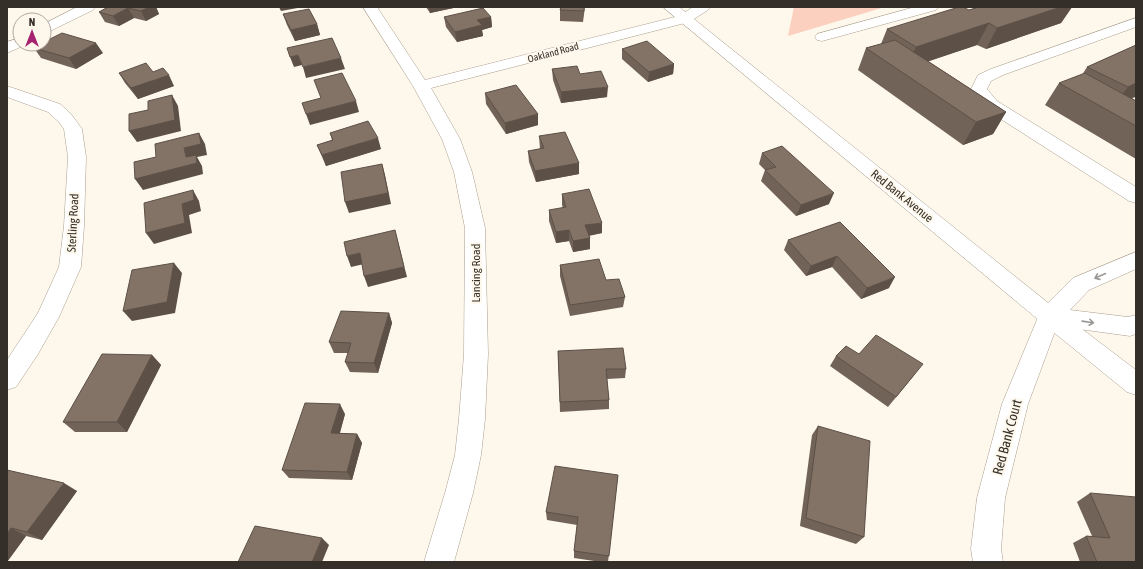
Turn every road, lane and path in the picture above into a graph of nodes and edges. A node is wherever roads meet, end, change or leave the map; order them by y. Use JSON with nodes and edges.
{"nodes":[{"id":1,"x":88,"y":7,"type":"edge"},
{"id":2,"x":370,"y":7,"type":"edge"},
{"id":3,"x":703,"y":7,"type":"edge"},
{"id":4,"x":931,"y":7,"type":"edge"},
{"id":5,"x":677,"y":13,"type":"edge"},
{"id":6,"x":1136,"y":22,"type":"edge"},
{"id":7,"x":52,"y":26,"type":"edge"},
{"id":8,"x":822,"y":37,"type":"dead end"},
{"id":9,"x":421,"y":86,"type":"junction"},
{"id":10,"x":7,"y":91,"type":"edge"},
{"id":11,"x":1136,"y":196,"type":"edge"},
{"id":12,"x":1136,"y":260,"type":"edge"},
{"id":13,"x":1049,"y":316,"type":"junction"},
{"id":14,"x":1136,"y":324,"type":"edge"},
{"id":15,"x":7,"y":379,"type":"edge"},
{"id":16,"x":1136,"y":384,"type":"edge"},
{"id":17,"x":439,"y":562,"type":"edge"},
{"id":18,"x":988,"y":562,"type":"edge"}],
"edges":[{"from":1,"to":7,"type":"street"},
{"from":2,"to":9,"type":"street","name":"Lancing Road"},
{"from":3,"to":5,"type":"street","name":"Oakland Road"},
{"from":4,"to":8,"type":"street"},
{"from":5,"to":9,"type":"street","name":"Oakland Road"},
{"from":5,"to":13,"type":"street","name":"Red Bank Avenue"},
{"from":6,"to":11,"type":"street"},
{"from":9,"to":17,"type":"street","name":"Lancing Road"},
{"from":10,"to":15,"type":"street","name":"Sterling Road"},
{"from":12,"to":13,"type":"street","one_way":true},
{"from":13,"to":14,"type":"street","one_way":true},
{"from":13,"to":16,"type":"street","name":"Red Bank Avenue"},
{"from":13,"to":18,"type":"street","name":"Red Bank Court"}]}
